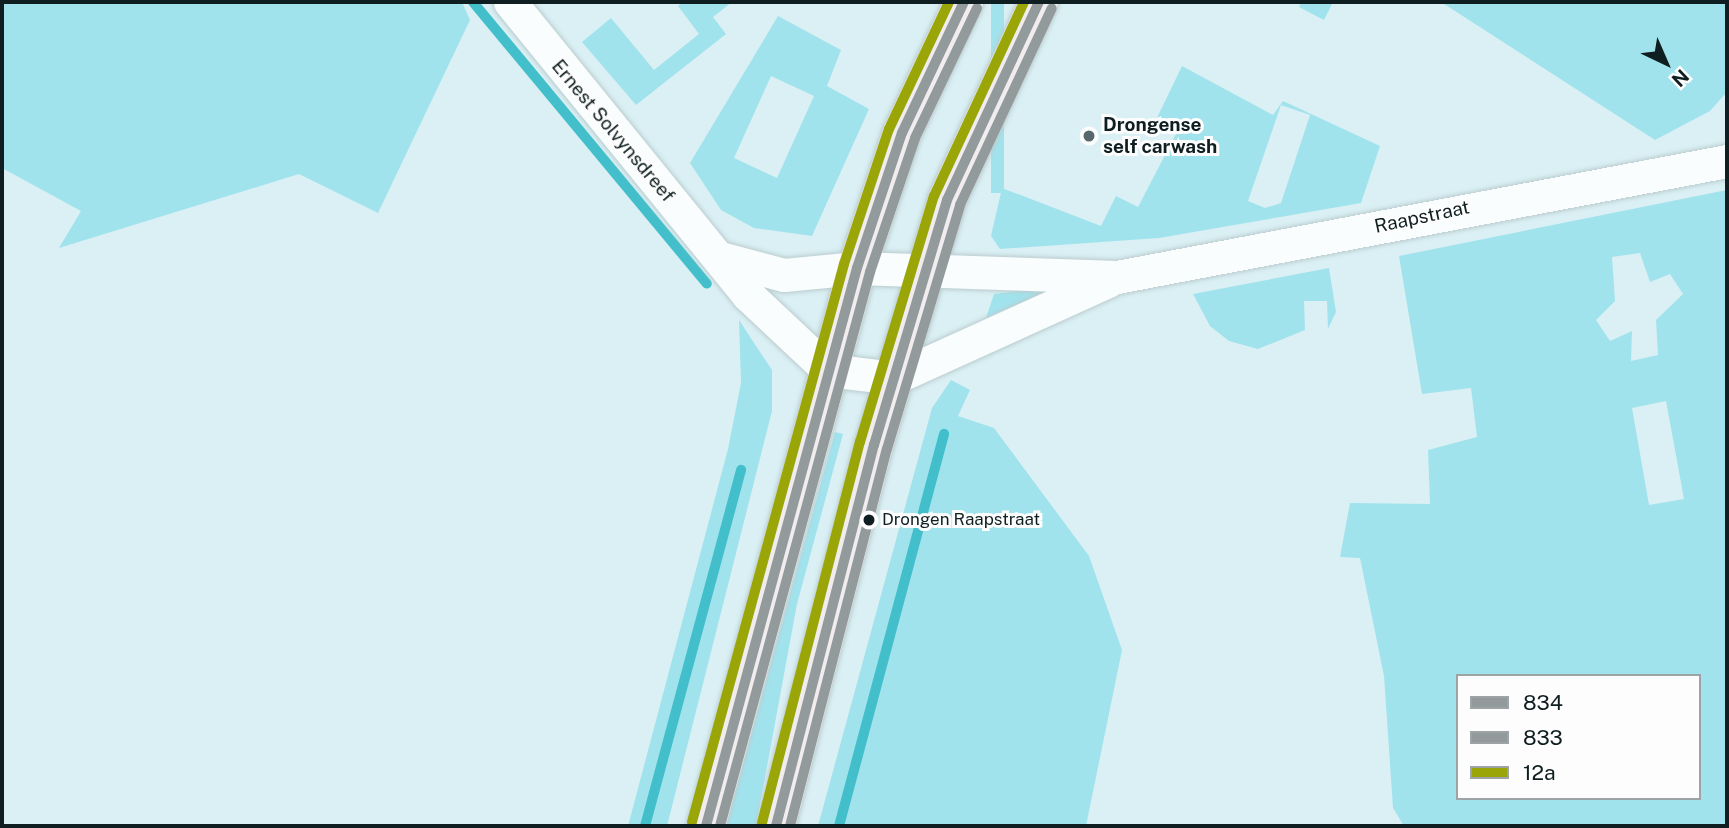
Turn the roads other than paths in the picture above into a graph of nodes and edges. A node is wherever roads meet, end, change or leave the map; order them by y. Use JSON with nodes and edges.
{"nodes":[{"id":1,"x":510,"y":2,"type":"edge"},
{"id":2,"x":964,"y":2,"type":"edge"},
{"id":3,"x":1039,"y":2,"type":"edge"},
{"id":4,"x":1723,"y":155,"type":"edge"},
{"id":5,"x":720,"y":258,"type":"junction"},
{"id":6,"x":857,"y":268,"type":"junction"},
{"id":7,"x":924,"y":272,"type":"junction"},
{"id":8,"x":1116,"y":277,"type":"junction"},
{"id":9,"x":828,"y":370,"type":"junction"},
{"id":10,"x":894,"y":378,"type":"junction"},
{"id":11,"x":706,"y":826,"type":"edge"},
{"id":12,"x":776,"y":826,"type":"edge"}],
"edges":[{"from":1,"to":5,"type":"street","name":"Ernest Solvynsdreef"},
{"from":2,"to":6,"type":"highway"},
{"from":3,"to":7,"type":"highway"},
{"from":4,"to":8,"type":"street","name":"Raapstraat"},
{"from":5,"to":6,"type":"street"},
{"from":5,"to":9,"type":"street","name":"Ernest Solvynsdreef"},
{"from":6,"to":7,"type":"street","name":"Raapstraat"},
{"from":6,"to":9,"type":"highway"},
{"from":7,"to":8,"type":"street","name":"Raapstraat"},
{"from":7,"to":10,"type":"highway"},
{"from":8,"to":10,"type":"street","name":"Raapstraat"},
{"from":9,"to":10,"type":"street"},
{"from":9,"to":11,"type":"highway"},
{"from":10,"to":12,"type":"highway"}]}
